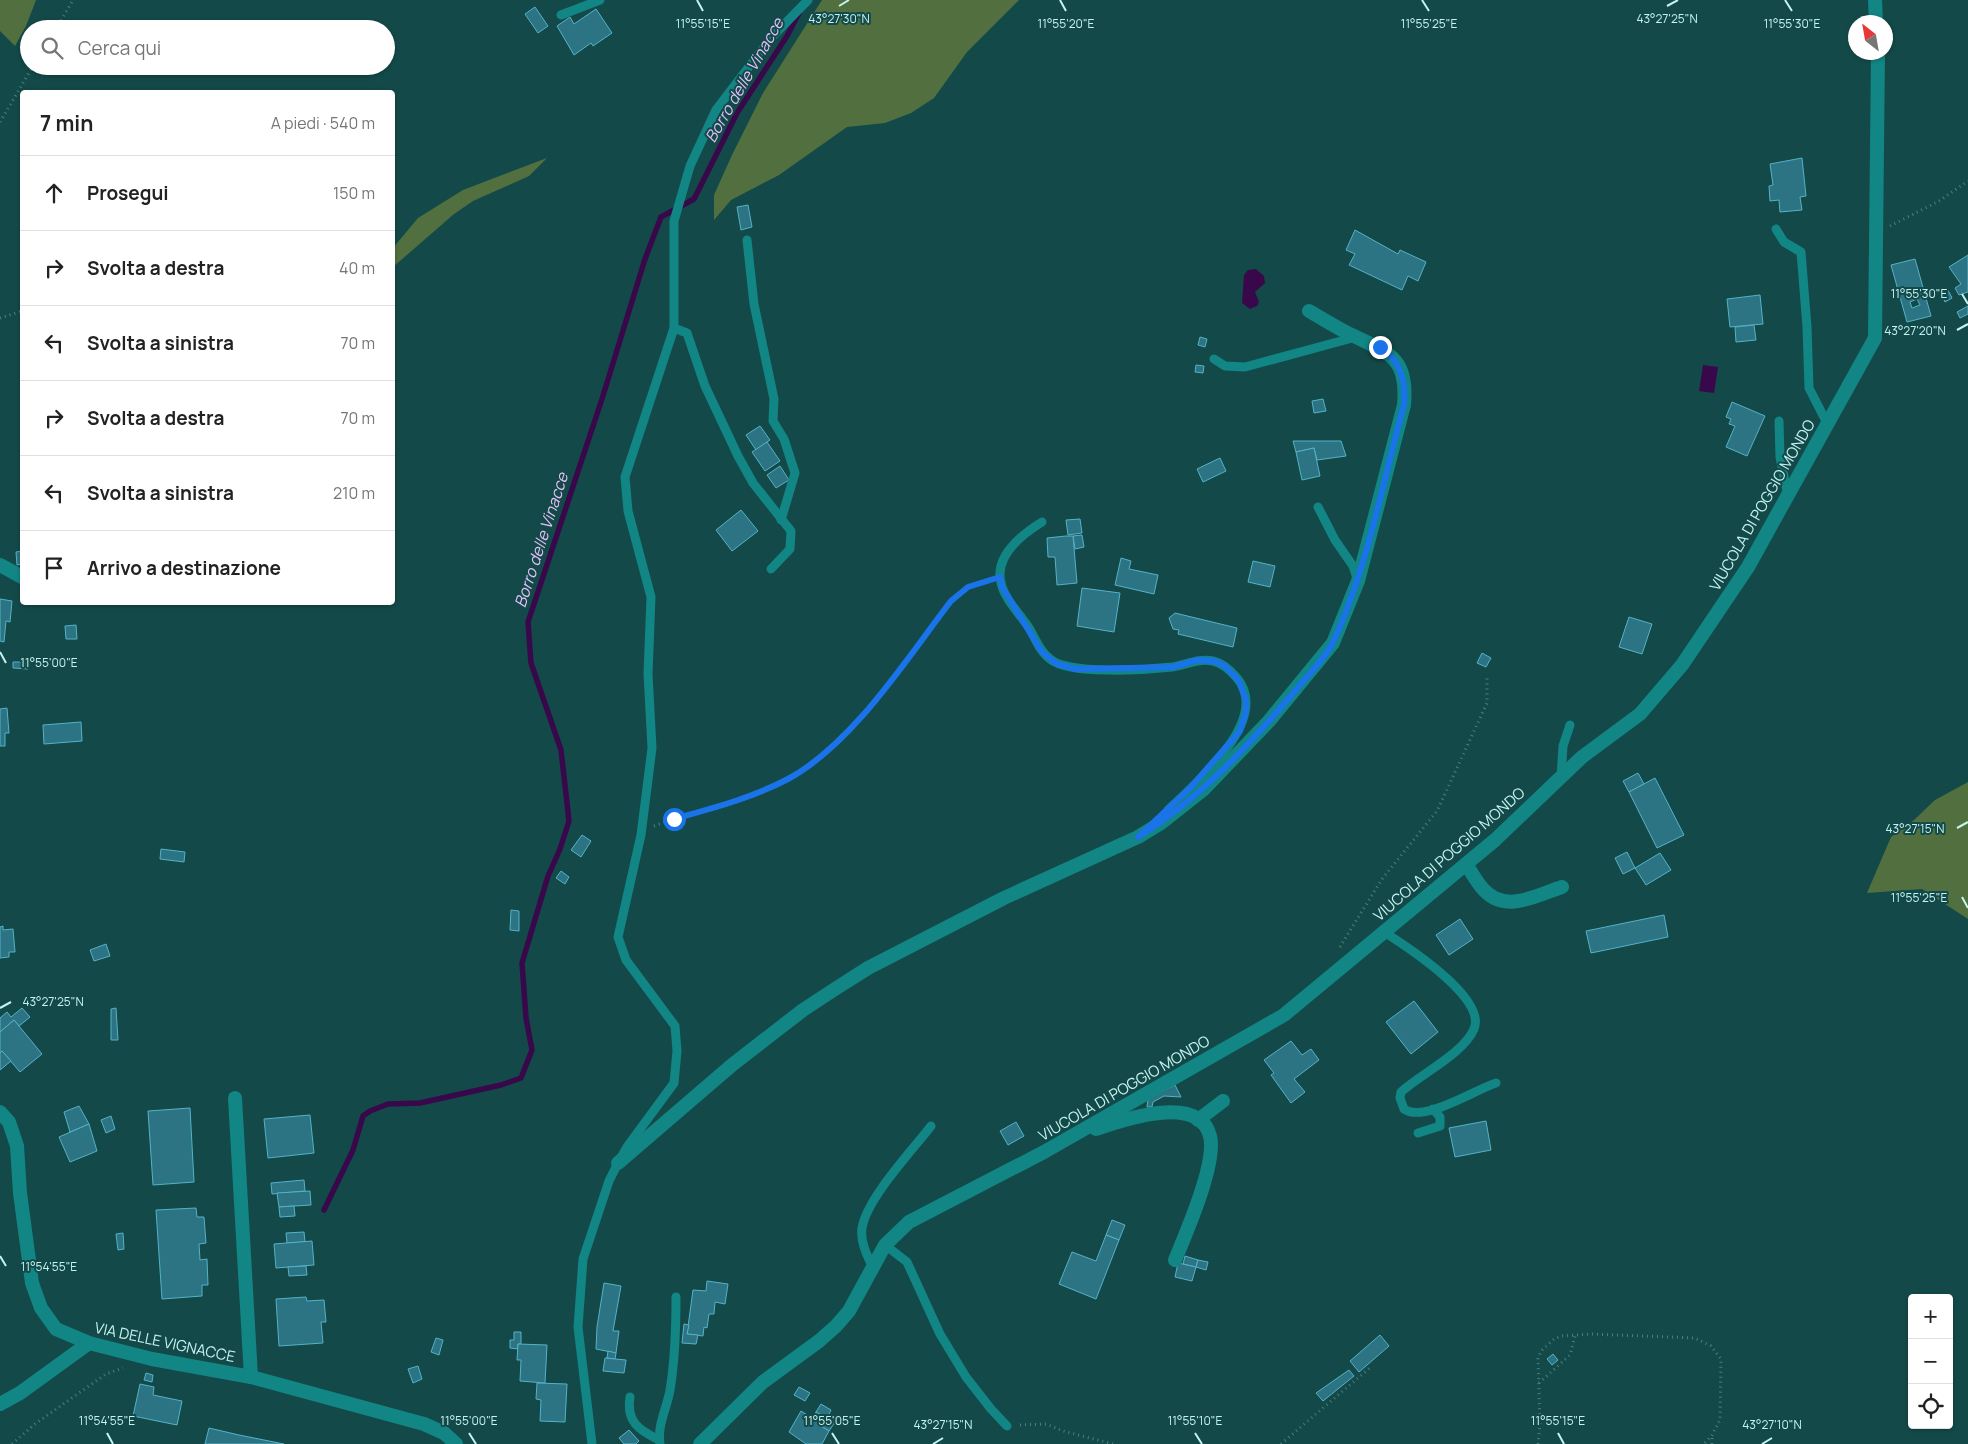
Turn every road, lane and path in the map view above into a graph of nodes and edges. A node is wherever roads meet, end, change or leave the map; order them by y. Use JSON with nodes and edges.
{"nodes":[{"id":1,"x":73,"y":0,"type":"edge"},
{"id":2,"x":600,"y":0,"type":"edge"},
{"id":3,"x":808,"y":0,"type":"edge"},
{"id":4,"x":1875,"y":0,"type":"edge"},
{"id":5,"x":561,"y":15,"type":"dead end"},
{"id":6,"x":1876,"y":15,"type":"edge"},
{"id":7,"x":61,"y":20,"type":"edge"},
{"id":8,"x":1878,"y":60,"type":"edge"},
{"id":9,"x":28,"y":75,"type":"edge"},
{"id":10,"x":0,"y":122,"type":"edge"},
{"id":11,"x":1968,"y":181,"type":"edge"},
{"id":12,"x":1776,"y":230,"type":"dead end"},
{"id":13,"x":1876,"y":234,"type":"junction"},
{"id":14,"x":747,"y":240,"type":"dead end"},
{"id":15,"x":1309,"y":311,"type":"dead end"},
{"id":16,"x":20,"y":312,"type":"edge"},
{"id":17,"x":0,"y":318,"type":"edge"},
{"id":18,"x":674,"y":328,"type":"junction"},
{"id":19,"x":1356,"y":337,"type":"junction"},
{"id":20,"x":1214,"y":359,"type":"dead end"},
{"id":21,"x":1779,"y":421,"type":"dead end"},
{"id":22,"x":1828,"y":426,"type":"junction"},
{"id":23,"x":1788,"y":496,"type":"junction"},
{"id":24,"x":1318,"y":507,"type":"dead end"},
{"id":25,"x":781,"y":520,"type":"junction"},
{"id":26,"x":1042,"y":522,"type":"dead end"},
{"id":27,"x":0,"y":566,"type":"edge"},
{"id":28,"x":771,"y":569,"type":"dead end"},
{"id":29,"x":20,"y":576,"type":"edge"},
{"id":30,"x":1000,"y":577,"type":"junction"},
{"id":31,"x":1358,"y":581,"type":"junction"},
{"id":32,"x":1487,"y":675,"type":"dead end"},
{"id":33,"x":1570,"y":725,"type":"dead end"},
{"id":34,"x":1561,"y":778,"type":"junction"},
{"id":35,"x":641,"y":835,"type":"junction"},
{"id":36,"x":1138,"y":837,"type":"junction"},
{"id":37,"x":1466,"y":864,"type":"junction"},
{"id":38,"x":1562,"y":887,"type":"dead end"},
{"id":39,"x":1384,"y":932,"type":"junction"},
{"id":40,"x":1334,"y":974,"type":"junction"},
{"id":41,"x":1496,"y":1083,"type":"dead end"},
{"id":42,"x":235,"y":1098,"type":"dead end"},
{"id":43,"x":1223,"y":1101,"type":"dead end"},
{"id":44,"x":1434,"y":1109,"type":"junction"},
{"id":45,"x":0,"y":1112,"type":"edge"},
{"id":46,"x":1198,"y":1120,"type":"junction"},
{"id":47,"x":931,"y":1126,"type":"dead end"},
{"id":48,"x":1418,"y":1133,"type":"dead end"},
{"id":49,"x":1058,"y":1144,"type":"junction"},
{"id":50,"x":618,"y":1163,"type":"junction"},
{"id":51,"x":885,"y":1246,"type":"junction"},
{"id":52,"x":1175,"y":1260,"type":"dead end"},
{"id":53,"x":873,"y":1268,"type":"junction"},
{"id":54,"x":676,"y":1296,"type":"dead end"},
{"id":55,"x":1575,"y":1336,"type":"junction"},
{"id":56,"x":90,"y":1343,"type":"junction"},
{"id":57,"x":1372,"y":1366,"type":"dead end"},
{"id":58,"x":124,"y":1368,"type":"dead end"},
{"id":59,"x":251,"y":1377,"type":"junction"},
{"id":60,"x":1538,"y":1383,"type":"junction"},
{"id":61,"x":630,"y":1397,"type":"dead end"},
{"id":62,"x":0,"y":1404,"type":"edge"},
{"id":63,"x":1008,"y":1426,"type":"joint"},
{"id":64,"x":1712,"y":1435,"type":"junction"},
{"id":65,"x":660,"y":1442,"type":"edge"},
{"id":66,"x":12,"y":1444,"type":"edge"},
{"id":67,"x":456,"y":1444,"type":"edge"},
{"id":68,"x":592,"y":1444,"type":"edge"},
{"id":69,"x":700,"y":1444,"type":"edge"},
{"id":70,"x":1113,"y":1444,"type":"edge"},
{"id":71,"x":1281,"y":1444,"type":"edge"},
{"id":72,"x":1538,"y":1444,"type":"edge"},
{"id":73,"x":1704,"y":1444,"type":"edge"},
{"id":74,"x":1712,"y":1444,"type":"edge"}],
"edges":[{"from":1,"to":7,"type":"path"},
{"from":2,"to":5,"type":"lane"},
{"from":3,"to":18,"type":"lane"},
{"from":4,"to":6,"type":"street"},
{"from":8,"to":13,"type":"street","name":"VIUCOLA DI POGGIO MONDO"},
{"from":9,"to":10,"type":"path"},
{"from":11,"to":13,"type":"path"},
{"from":12,"to":22,"type":"lane"},
{"from":13,"to":22,"type":"street","name":"VIUCOLA DI POGGIO MONDO"},
{"from":14,"to":25,"type":"lane"},
{"from":15,"to":19,"type":"street"},
{"from":16,"to":17,"type":"path"},
{"from":18,"to":25,"type":"lane"},
{"from":18,"to":35,"type":"lane"},
{"from":19,"to":20,"type":"lane"},
{"from":19,"to":31,"type":"street"},
{"from":21,"to":23,"type":"lane"},
{"from":22,"to":23,"type":"street","name":"VIUCOLA DI POGGIO MONDO"},
{"from":23,"to":34,"type":"street","name":"VIUCOLA DI POGGIO MONDO"},
{"from":24,"to":31,"type":"lane"},
{"from":25,"to":28,"type":"lane"},
{"from":26,"to":30,"type":"lane"},
{"from":27,"to":29,"type":"street"},
{"from":30,"to":35,"type":"path"},
{"from":30,"to":36,"type":"lane"},
{"from":31,"to":36,"type":"street"},
{"from":32,"to":40,"type":"path"},
{"from":33,"to":34,"type":"lane"},
{"from":34,"to":37,"type":"street","name":"VIUCOLA DI POGGIO MONDO"},
{"from":35,"to":50,"type":"lane"},
{"from":36,"to":50,"type":"street"},
{"from":37,"to":38,"type":"street"},
{"from":37,"to":39,"type":"street","name":"VIUCOLA DI POGGIO MONDO"},
{"from":39,"to":40,"type":"street","name":"VIUCOLA DI POGGIO MONDO"},
{"from":39,"to":44,"type":"lane"},
{"from":40,"to":49,"type":"street","name":"VIUCOLA DI POGGIO MONDO"},
{"from":41,"to":44,"type":"lane"},
{"from":42,"to":59,"type":"street"},
{"from":43,"to":46,"type":"street"},
{"from":44,"to":48,"type":"lane"},
{"from":45,"to":56,"type":"street","name":"VIA DELLE VIGNACCE"},
{"from":46,"to":49,"type":"street"},
{"from":46,"to":52,"type":"street"},
{"from":47,"to":53,"type":"lane"},
{"from":49,"to":51,"type":"street","name":"VIUCOLA DI POGGIO MONDO"},
{"from":50,"to":68,"type":"lane"},
{"from":51,"to":53,"type":"street","name":"VIUCOLA DI POGGIO MONDO"},
{"from":51,"to":63,"type":"lane"},
{"from":53,"to":69,"type":"street","name":"VIUCOLA DI POGGIO MONDO"},
{"from":54,"to":65,"type":"lane"},
{"from":55,"to":60,"type":"path"},
{"from":55,"to":60,"type":"path"},
{"from":55,"to":64,"type":"path"},
{"from":56,"to":59,"type":"street","name":"VIA DELLE VIGNACCE"},
{"from":56,"to":62,"type":"street"},
{"from":57,"to":71,"type":"path"},
{"from":58,"to":66,"type":"path"},
{"from":59,"to":67,"type":"street","name":"VIA DELLE VIGNACCE"},
{"from":60,"to":72,"type":"path"},
{"from":61,"to":65,"type":"lane"},
{"from":63,"to":70,"type":"path"},
{"from":64,"to":73,"type":"path"},
{"from":64,"to":74,"type":"path"}]}
